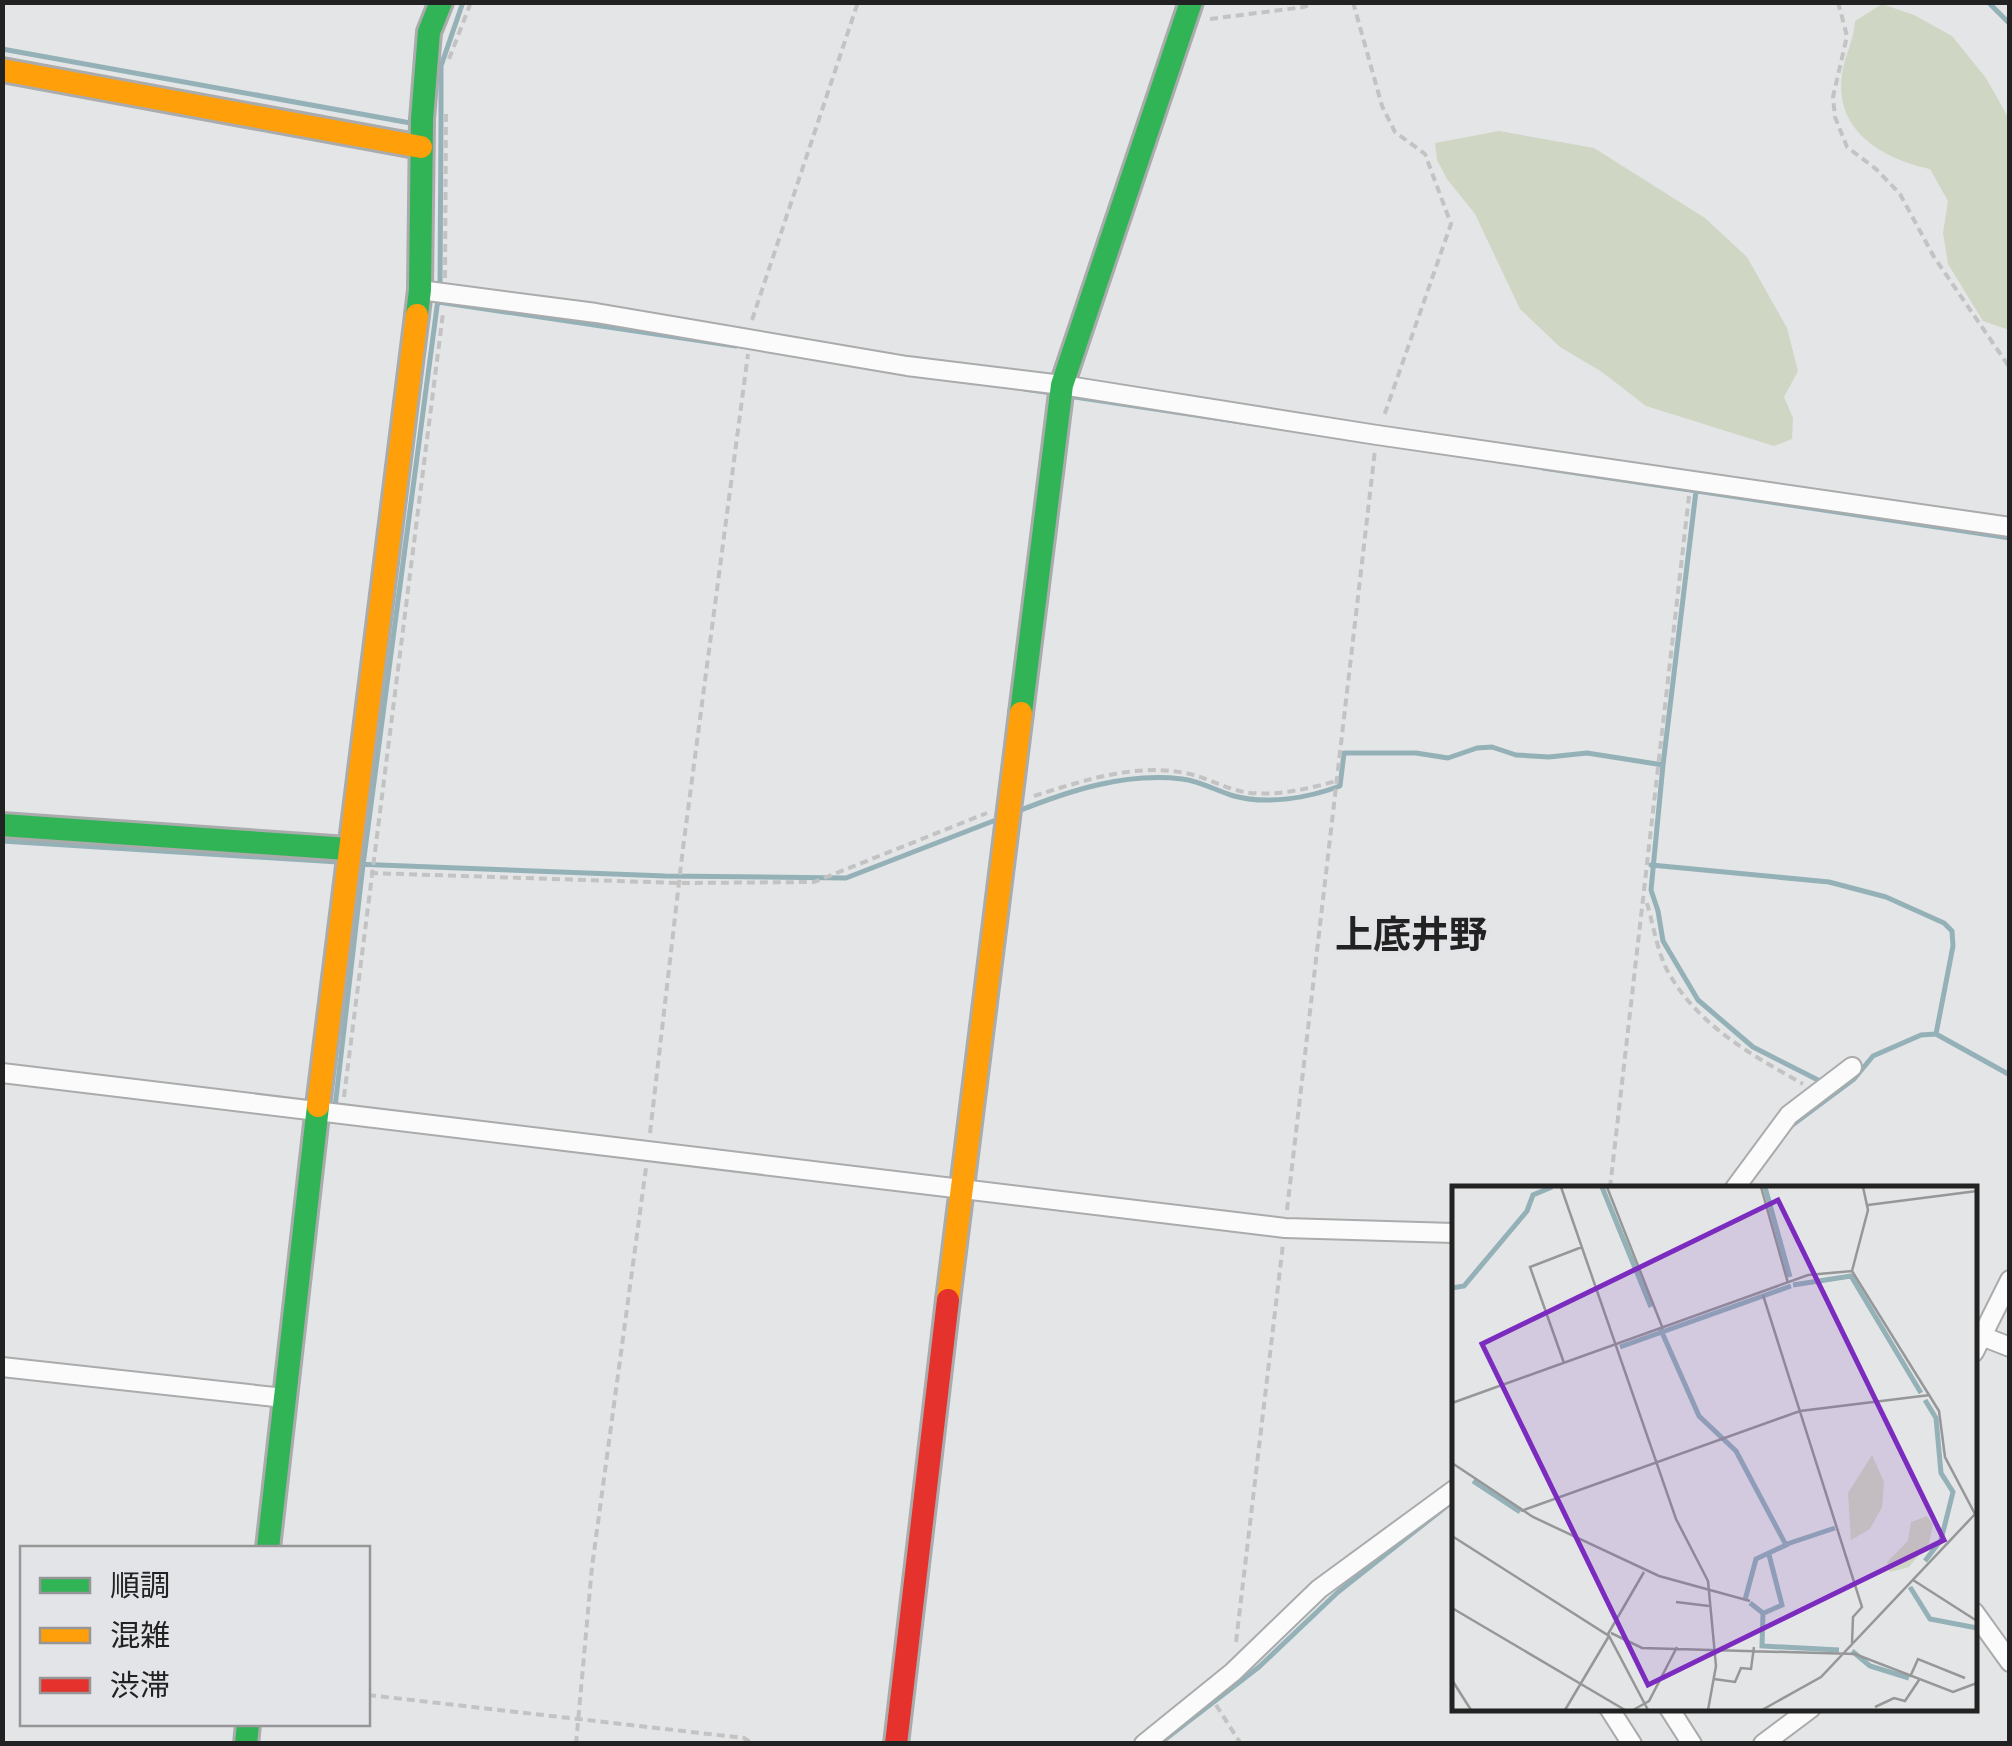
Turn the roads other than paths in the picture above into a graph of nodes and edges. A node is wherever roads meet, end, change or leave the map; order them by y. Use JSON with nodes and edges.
{"nodes":[{"id":1,"x":441,"y":2,"type":"edge"},
{"id":2,"x":1188,"y":10,"type":"edge"},
{"id":3,"x":2,"y":70,"type":"edge"},
{"id":4,"x":421,"y":146,"type":"junction"},
{"id":5,"x":420,"y":290,"type":"junction"},
{"id":6,"x":1062,"y":385,"type":"junction"},
{"id":7,"x":2010,"y":527,"type":"edge"},
{"id":8,"x":2,"y":825,"type":"edge"},
{"id":9,"x":348,"y":849,"type":"junction"},
{"id":10,"x":1852,"y":1067,"type":"dead end"},
{"id":11,"x":2,"y":1073,"type":"edge"},
{"id":12,"x":318,"y":1114,"type":"junction"},
{"id":13,"x":1736,"y":1186,"type":"edge"},
{"id":14,"x":962,"y":1190,"type":"junction"},
{"id":15,"x":1452,"y":1234,"type":"edge"},
{"id":16,"x":2010,"y":1280,"type":"edge"},
{"id":17,"x":1979,"y":1334,"type":"edge"},
{"id":18,"x":2010,"y":1347,"type":"edge"},
{"id":19,"x":2,"y":1367,"type":"edge"},
{"id":20,"x":284,"y":1398,"type":"junction"},
{"id":21,"x":1452,"y":1491,"type":"edge"},
{"id":22,"x":268,"y":1546,"type":"edge"},
{"id":23,"x":1977,"y":1616,"type":"edge"},
{"id":24,"x":2010,"y":1662,"type":"edge"},
{"id":25,"x":1610,"y":1711,"type":"edge"},
{"id":26,"x":1671,"y":1711,"type":"edge"},
{"id":27,"x":1786,"y":1716,"type":"edge"},
{"id":28,"x":896,"y":1744,"type":"edge"},
{"id":29,"x":1144,"y":1744,"type":"edge"},
{"id":30,"x":1632,"y":1744,"type":"edge"},
{"id":31,"x":1692,"y":1744,"type":"edge"},
{"id":32,"x":1763,"y":1744,"type":"edge"}],
"edges":[{"from":1,"to":4,"type":"street"},
{"from":2,"to":6,"type":"street"},
{"from":3,"to":4,"type":"street"},
{"from":4,"to":5,"type":"street"},
{"from":5,"to":6,"type":"street"},
{"from":5,"to":9,"type":"street"},
{"from":6,"to":7,"type":"street"},
{"from":6,"to":14,"type":"street"},
{"from":8,"to":9,"type":"street"},
{"from":9,"to":12,"type":"street"},
{"from":10,"to":13,"type":"street"},
{"from":11,"to":12,"type":"street"},
{"from":12,"to":14,"type":"street"},
{"from":12,"to":20,"type":"street"},
{"from":14,"to":15,"type":"street"},
{"from":14,"to":28,"type":"street"},
{"from":16,"to":17,"type":"street"},
{"from":17,"to":18,"type":"street"},
{"from":19,"to":20,"type":"street"},
{"from":20,"to":22,"type":"street"},
{"from":21,"to":29,"type":"street"},
{"from":23,"to":24,"type":"street"},
{"from":25,"to":30,"type":"street"},
{"from":26,"to":31,"type":"street"},
{"from":27,"to":32,"type":"street"}]}
